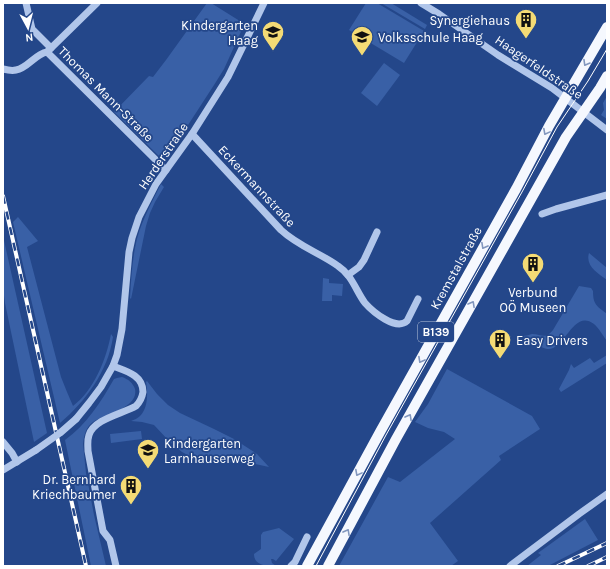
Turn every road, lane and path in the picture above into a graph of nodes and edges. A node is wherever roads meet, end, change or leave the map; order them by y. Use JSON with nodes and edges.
{"nodes":[{"id":1,"x":26,"y":3,"type":"edge"},
{"id":2,"x":97,"y":3,"type":"edge"},
{"id":3,"x":264,"y":3,"type":"edge"},
{"id":4,"x":421,"y":3,"type":"edge"},
{"id":5,"x":607,"y":27,"type":"edge"},
{"id":6,"x":49,"y":50,"type":"junction"},
{"id":7,"x":3,"y":69,"type":"edge"},
{"id":8,"x":607,"y":76,"type":"edge"},
{"id":9,"x":566,"y":98,"type":"junction"},
{"id":10,"x":584,"y":112,"type":"junction"},
{"id":11,"x":607,"y":130,"type":"edge"},
{"id":12,"x":192,"y":134,"type":"junction"},
{"id":13,"x":166,"y":170,"type":"junction"},
{"id":14,"x":607,"y":195,"type":"edge"},
{"id":15,"x":542,"y":214,"type":"dead end"},
{"id":16,"x":376,"y":232,"type":"dead end"},
{"id":17,"x":348,"y":275,"type":"junction"},
{"id":18,"x":418,"y":299,"type":"dead end"},
{"id":19,"x":113,"y":366,"type":"junction"},
{"id":20,"x":3,"y":442,"type":"edge"},
{"id":21,"x":17,"y":462,"type":"junction"},
{"id":22,"x":3,"y":470,"type":"edge"},
{"id":23,"x":607,"y":494,"type":"edge"},
{"id":24,"x":307,"y":537,"type":"dead end"},
{"id":25,"x":116,"y":566,"type":"edge"},
{"id":26,"x":291,"y":566,"type":"edge"},
{"id":27,"x":308,"y":566,"type":"edge"},
{"id":28,"x":328,"y":566,"type":"edge"},
{"id":29,"x":510,"y":566,"type":"edge"}],
"edges":[{"from":1,"to":6,"type":"street","name":"Thomas Mann-Straße"},
{"from":2,"to":6,"type":"street"},
{"from":3,"to":12,"type":"street","name":"Herderstraße"},
{"from":4,"to":9,"type":"street","name":"Haagerfeldstraße"},
{"from":5,"to":9,"type":"main road","name":"Kremstalstraße","number":"B139","one_way":true},
{"from":6,"to":7,"type":"street"},
{"from":6,"to":13,"type":"street","name":"Thomas Mann-Straße"},
{"from":8,"to":10,"type":"main road","number":"B139"},
{"from":9,"to":10,"type":"street","name":"Haagerfeldstraße"},
{"from":9,"to":27,"type":"main road","name":"Kremstalstraße","number":"B139","one_way":true},
{"from":10,"to":11,"type":"street","name":"Haagerfeldstraße"},
{"from":28,"to":10,"type":"main road","number":"B139","one_way":true},
{"from":12,"to":13,"type":"street","name":"Herderstraße"},
{"from":12,"to":17,"type":"street","name":"Eckermannstraße"},
{"from":13,"to":19,"type":"street","name":"Herderstraße"},
{"from":14,"to":15,"type":"street"},
{"from":16,"to":17,"type":"street"},
{"from":17,"to":18,"type":"street","name":"Eckermannstraße"},
{"from":19,"to":21,"type":"street","name":"Herderstraße","bridge":true},
{"from":19,"to":25,"type":"street"},
{"from":20,"to":21,"type":"street"},
{"from":21,"to":22,"type":"street","name":"Herderstraße"},
{"from":23,"to":29,"type":"street"},
{"from":24,"to":26,"type":"street"}]}
